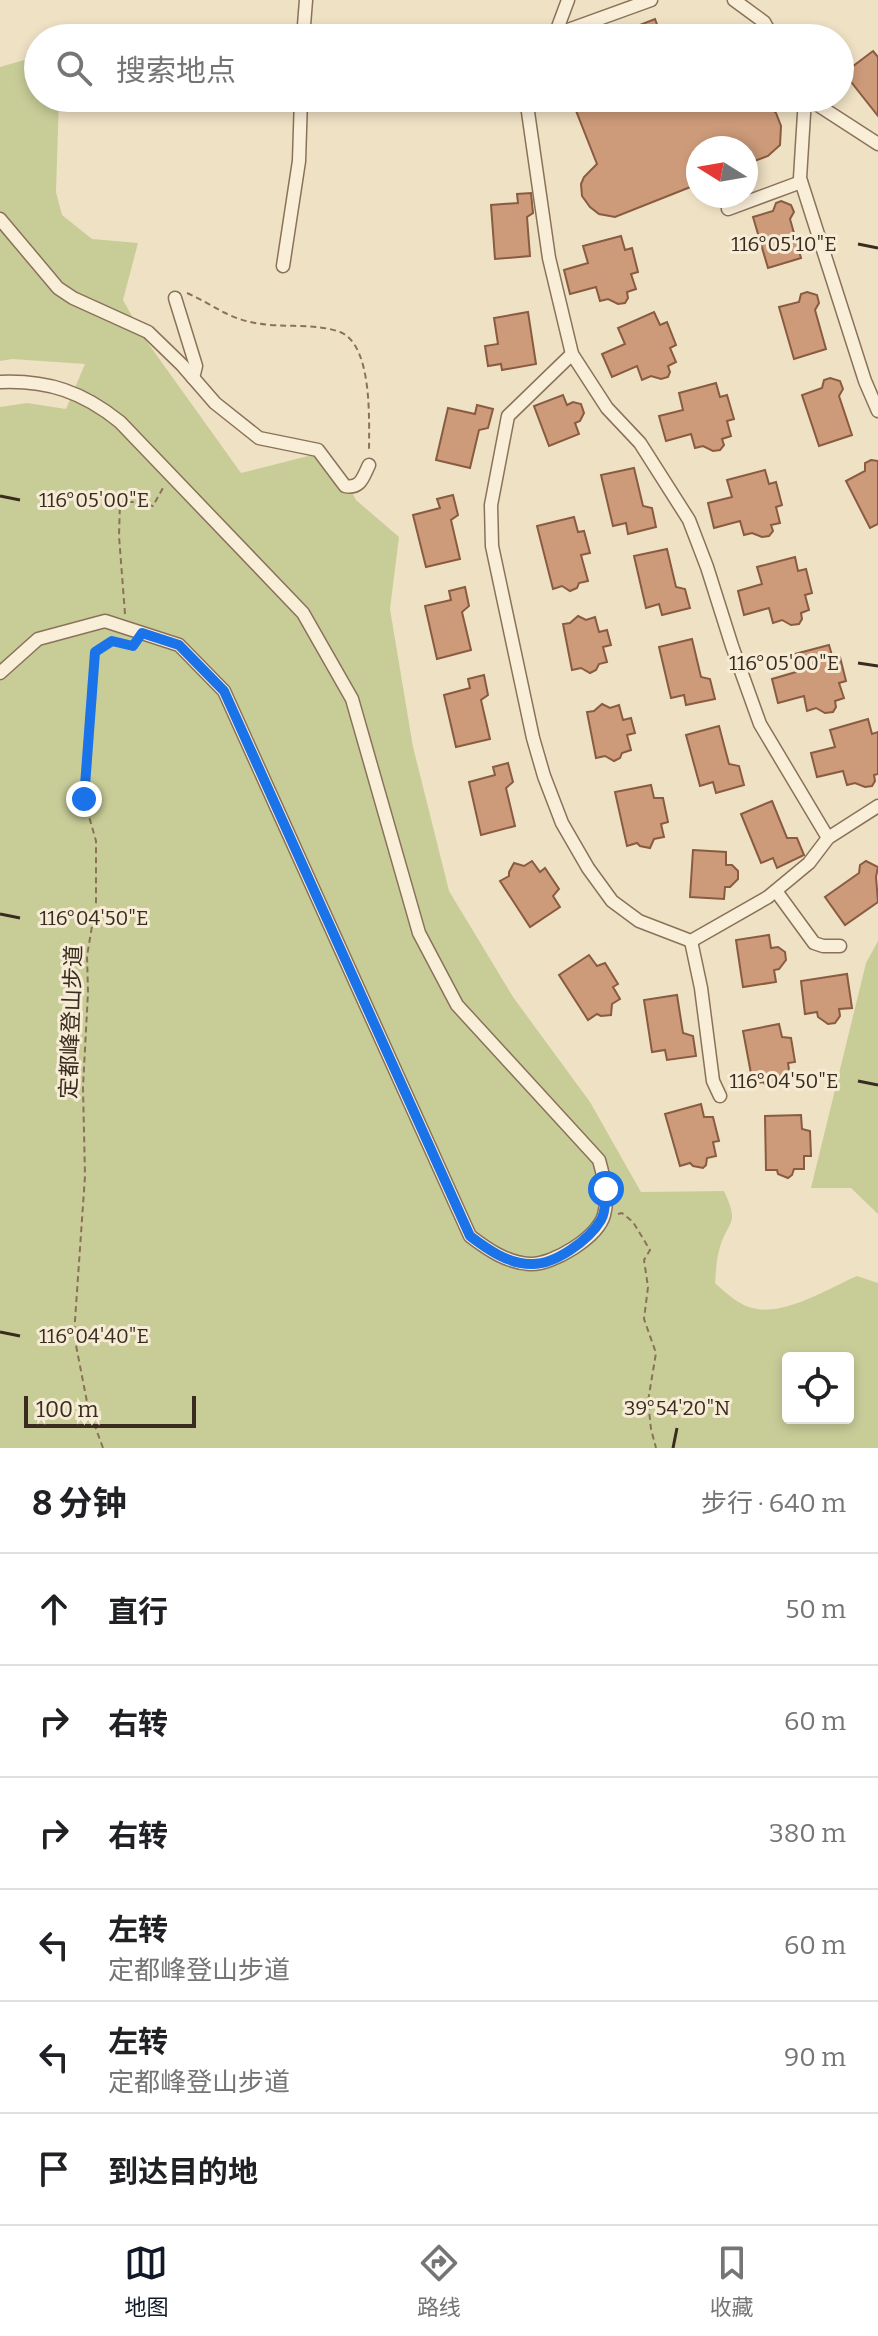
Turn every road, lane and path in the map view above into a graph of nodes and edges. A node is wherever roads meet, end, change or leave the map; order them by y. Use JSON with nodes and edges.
{"nodes":[{"id":1,"x":306,"y":0,"type":"edge"},
{"id":2,"x":568,"y":0,"type":"edge"},
{"id":3,"x":651,"y":0,"type":"edge"},
{"id":4,"x":734,"y":0,"type":"edge"},
{"id":5,"x":304,"y":24,"type":"edge"},
{"id":6,"x":559,"y":24,"type":"edge"},
{"id":7,"x":587,"y":24,"type":"edge"},
{"id":8,"x":765,"y":24,"type":"edge"},
{"id":9,"x":301,"y":112,"type":"edge"},
{"id":10,"x":528,"y":112,"type":"edge"},
{"id":11,"x":805,"y":112,"type":"edge"},
{"id":12,"x":828,"y":112,"type":"edge"},
{"id":13,"x":878,"y":144,"type":"edge"},
{"id":14,"x":801,"y":182,"type":"junction"},
{"id":15,"x":728,"y":209,"type":"dead end"},
{"id":16,"x":0,"y":219,"type":"edge"},
{"id":17,"x":283,"y":266,"type":"dead end"},
{"id":18,"x":175,"y":298,"type":"joint"},
{"id":19,"x":572,"y":354,"type":"junction"},
{"id":20,"x":193,"y":378,"type":"junction"},
{"id":21,"x":0,"y":382,"type":"edge"},
{"id":22,"x":878,"y":411,"type":"edge"},
{"id":23,"x":369,"y":465,"type":"joint"},
{"id":24,"x":170,"y":474,"type":"junction"},
{"id":25,"x":124,"y":627,"type":"junction"},
{"id":26,"x":142,"y":633,"type":"junction"},
{"id":27,"x":0,"y":673,"type":"edge"},
{"id":28,"x":878,"y":806,"type":"edge"},
{"id":29,"x":828,"y":838,"type":"junction"},
{"id":30,"x":776,"y":891,"type":"junction"},
{"id":31,"x":691,"y":941,"type":"junction"},
{"id":32,"x":840,"y":946,"type":"dead end"},
{"id":33,"x":720,"y":1096,"type":"dead end"},
{"id":34,"x":603,"y":1217,"type":"junction"},
{"id":35,"x":103,"y":1448,"type":"edge"},
{"id":36,"x":656,"y":1448,"type":"edge"}],
"edges":[{"from":1,"to":5,"type":"street"},
{"from":2,"to":6,"type":"street"},
{"from":3,"to":7,"type":"street"},
{"from":4,"to":8,"type":"street"},
{"from":9,"to":17,"type":"street"},
{"from":10,"to":19,"type":"street"},
{"from":11,"to":14,"type":"street"},
{"from":12,"to":13,"type":"street"},
{"from":14,"to":15,"type":"street"},
{"from":14,"to":22,"type":"street"},
{"from":16,"to":20,"type":"street"},
{"from":18,"to":20,"type":"street"},
{"from":18,"to":23,"type":"path"},
{"from":19,"to":29,"type":"street"},
{"from":19,"to":31,"type":"street"},
{"from":20,"to":23,"type":"street"},
{"from":21,"to":24,"type":"street"},
{"from":24,"to":25,"type":"path"},
{"from":24,"to":34,"type":"street"},
{"from":25,"to":26,"type":"street"},
{"from":25,"to":27,"type":"street"},
{"from":26,"to":34,"type":"street"},
{"from":26,"to":35,"type":"path","name":"定都峰登山步道"},
{"from":28,"to":29,"type":"street"},
{"from":29,"to":30,"type":"street"},
{"from":30,"to":31,"type":"street"},
{"from":30,"to":32,"type":"street"},
{"from":31,"to":33,"type":"street"},
{"from":34,"to":36,"type":"path"}]}
